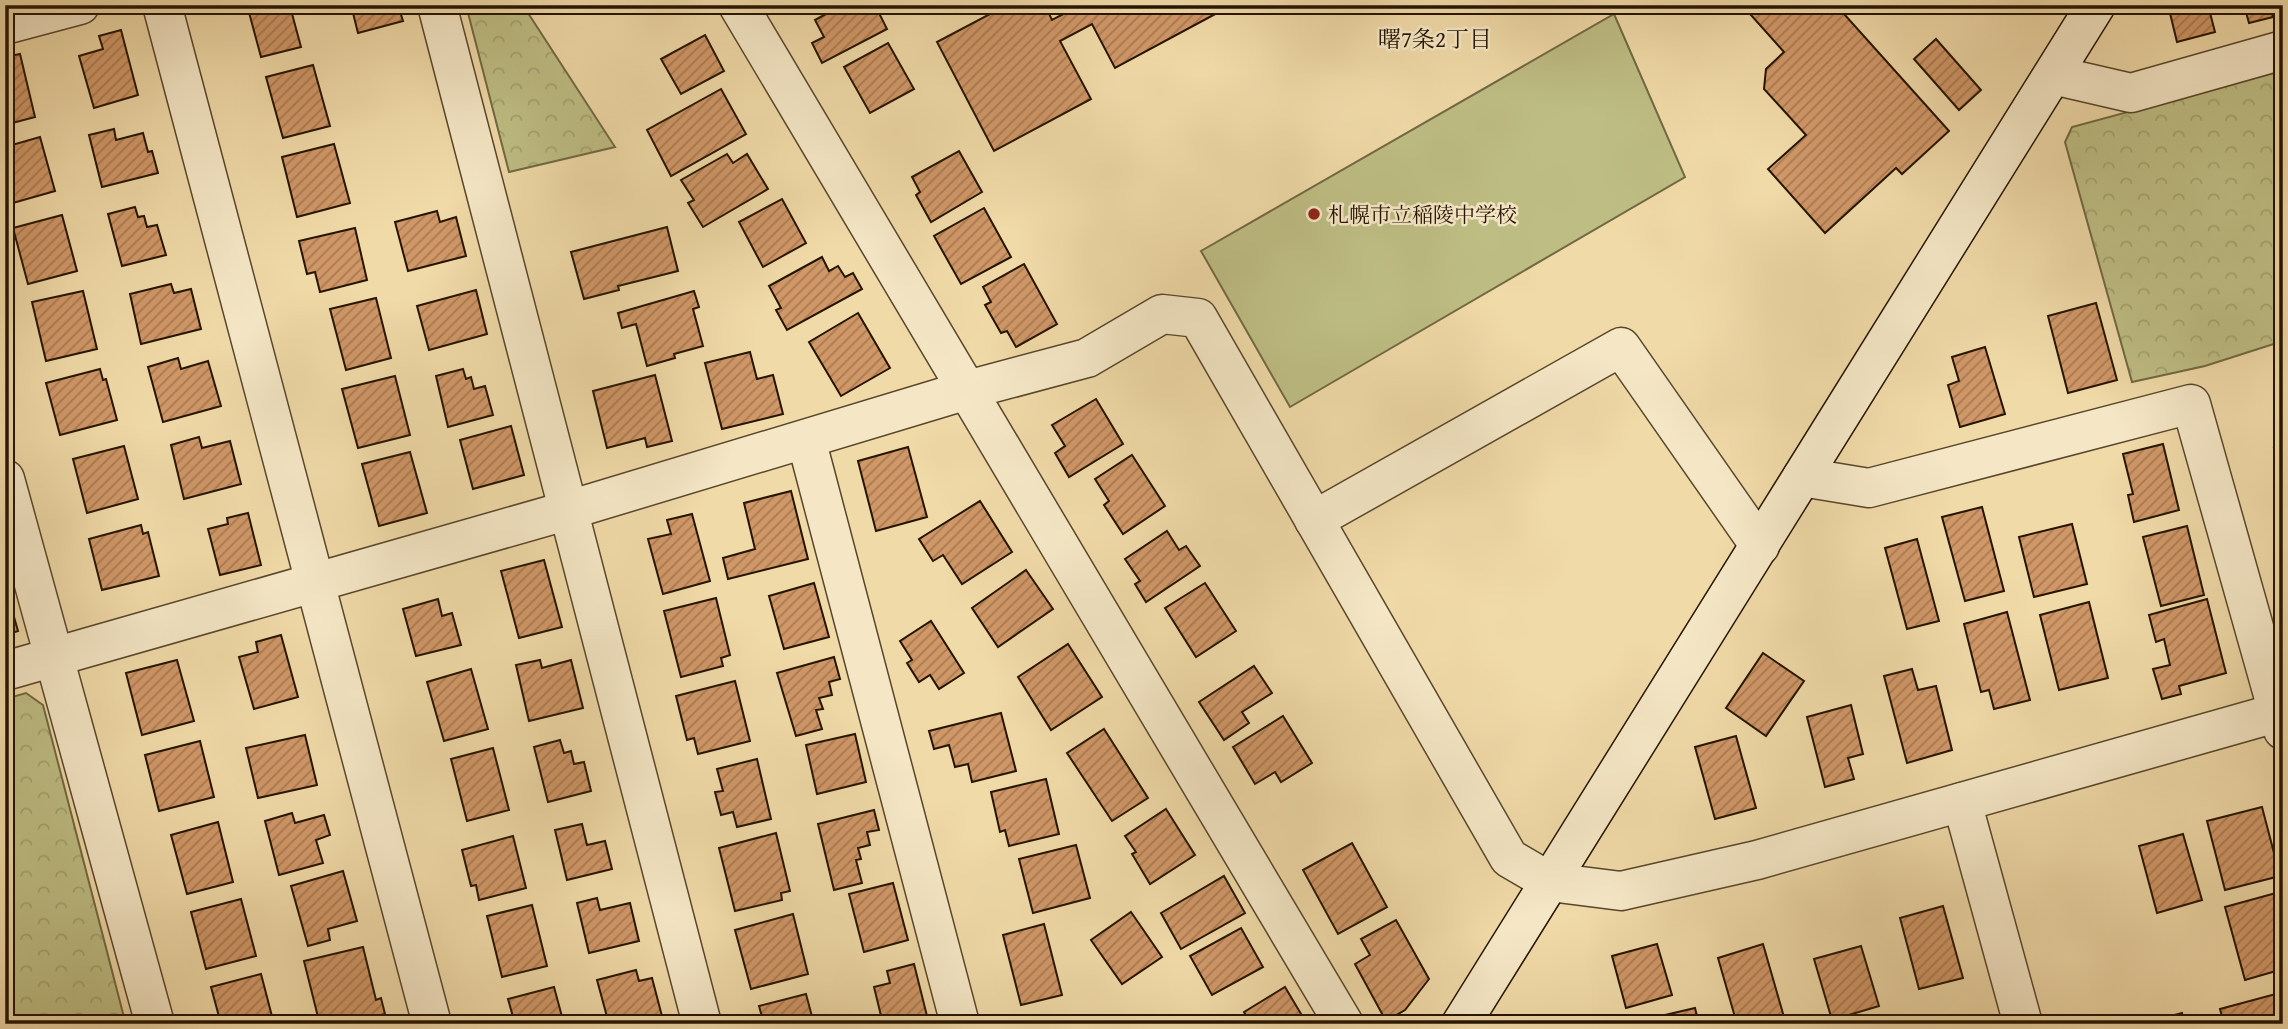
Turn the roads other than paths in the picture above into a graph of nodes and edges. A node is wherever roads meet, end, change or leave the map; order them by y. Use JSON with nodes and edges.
{"nodes":[{"id":1,"x":80,"y":5,"type":"edge"},
{"id":2,"x":162,"y":5,"type":"edge"},
{"id":3,"x":437,"y":5,"type":"edge"},
{"id":4,"x":738,"y":5,"type":"edge"},
{"id":5,"x":2096,"y":5,"type":"edge"},
{"id":6,"x":5,"y":25,"type":"edge"},
{"id":7,"x":2283,"y":50,"type":"edge"},
{"id":8,"x":2053,"y":75,"type":"junction"},
{"id":9,"x":967,"y":390,"type":"junction"},
{"id":10,"x":806,"y":439,"type":"junction"},
{"id":11,"x":1802,"y":477,"type":"junction"},
{"id":12,"x":5,"y":479,"type":"edge"},
{"id":13,"x":569,"y":510,"type":"junction"},
{"id":14,"x":1314,"y":520,"type":"junction"},
{"id":15,"x":1760,"y":546,"type":"junction"},
{"id":16,"x":315,"y":582,"type":"junction"},
{"id":17,"x":54,"y":657,"type":"junction"},
{"id":18,"x":5,"y":671,"type":"edge"},
{"id":19,"x":2281,"y":718,"type":"edge"},
{"id":20,"x":1962,"y":802,"type":"junction"},
{"id":21,"x":1550,"y":882,"type":"junction"},
{"id":22,"x":155,"y":1024,"type":"edge"},
{"id":23,"x":432,"y":1024,"type":"edge"},
{"id":24,"x":702,"y":1024,"type":"edge"},
{"id":25,"x":960,"y":1024,"type":"edge"},
{"id":26,"x":1344,"y":1024,"type":"edge"},
{"id":27,"x":1461,"y":1024,"type":"edge"},
{"id":28,"x":2023,"y":1024,"type":"edge"}],
"edges":[{"from":1,"to":6,"type":"street"},
{"from":2,"to":16,"type":"street"},
{"from":3,"to":13,"type":"street"},
{"from":4,"to":9,"type":"street"},
{"from":5,"to":8,"type":"street"},
{"from":7,"to":8,"type":"street"},
{"from":8,"to":11,"type":"street"},
{"from":9,"to":10,"type":"street"},
{"from":9,"to":14,"type":"street"},
{"from":9,"to":26,"type":"street"},
{"from":10,"to":13,"type":"street"},
{"from":10,"to":25,"type":"street"},
{"from":11,"to":15,"type":"street"},
{"from":11,"to":19,"type":"street"},
{"from":12,"to":17,"type":"street"},
{"from":13,"to":16,"type":"street"},
{"from":13,"to":24,"type":"street"},
{"from":14,"to":15,"type":"street"},
{"from":14,"to":21,"type":"street"},
{"from":15,"to":21,"type":"street"},
{"from":16,"to":17,"type":"street"},
{"from":16,"to":23,"type":"street"},
{"from":17,"to":18,"type":"street"},
{"from":17,"to":22,"type":"street"},
{"from":19,"to":20,"type":"street"},
{"from":20,"to":21,"type":"street"},
{"from":20,"to":28,"type":"street"},
{"from":21,"to":27,"type":"street"}]}
